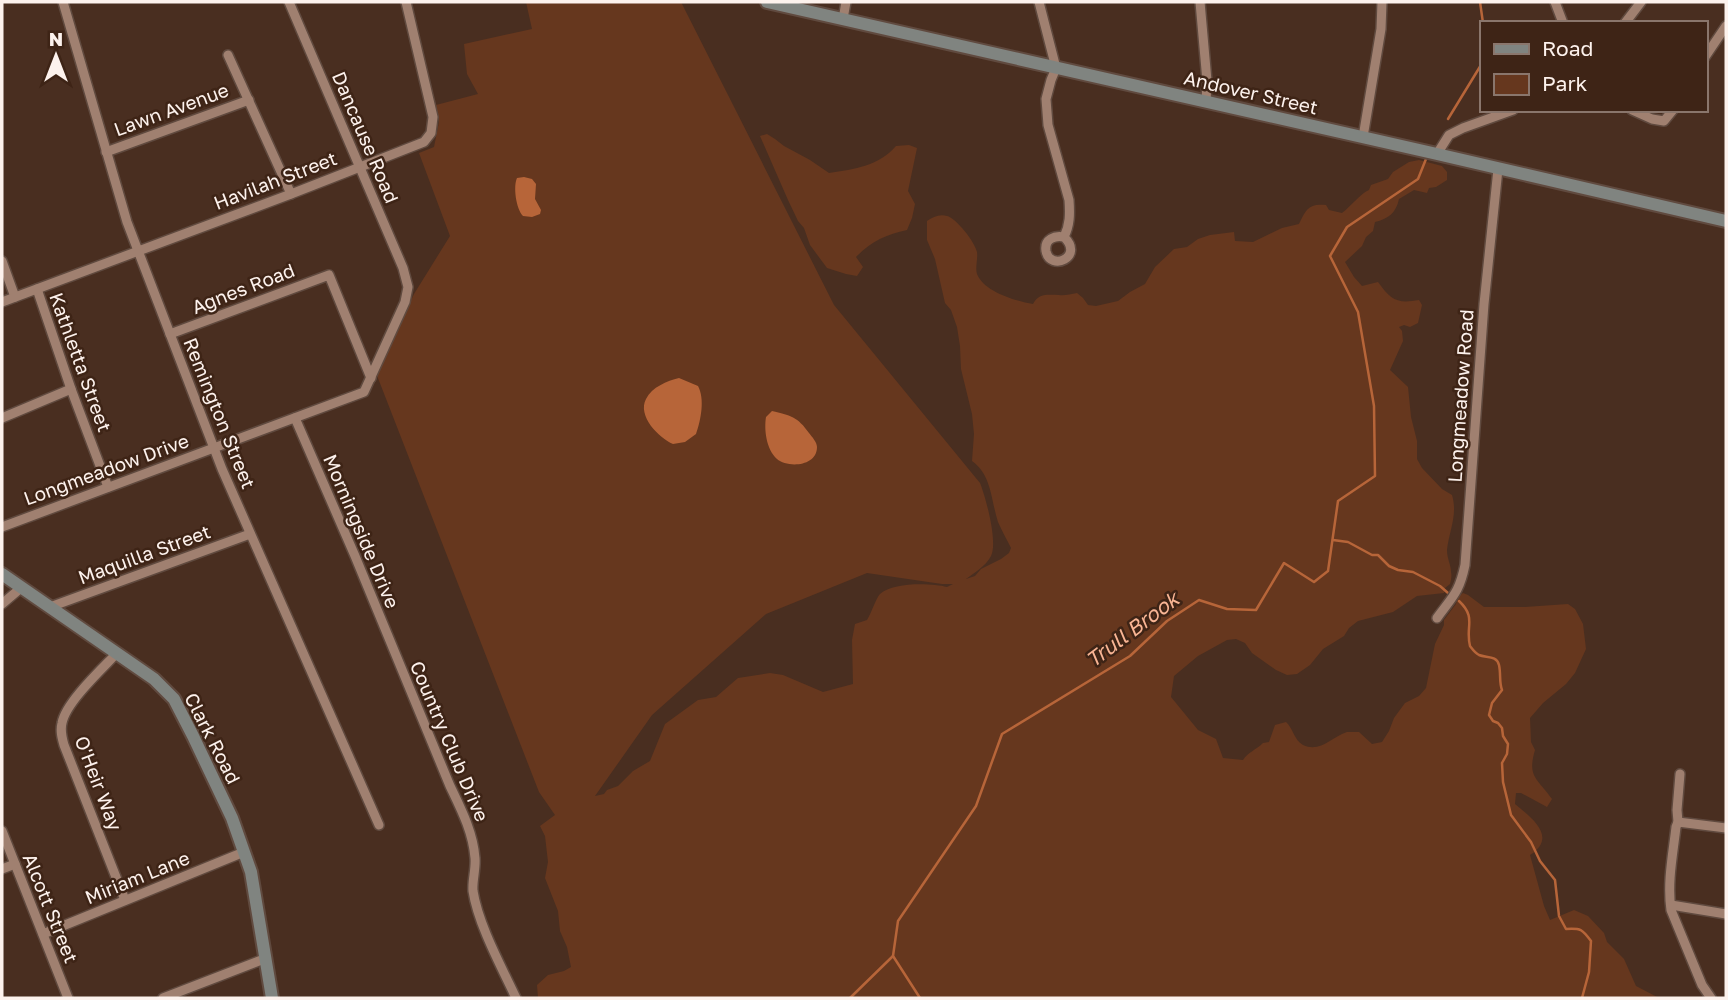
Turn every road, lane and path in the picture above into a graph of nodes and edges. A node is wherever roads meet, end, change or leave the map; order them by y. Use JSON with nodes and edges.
{"nodes":[{"id":1,"x":63,"y":2,"type":"edge"},
{"id":2,"x":289,"y":2,"type":"edge"},
{"id":3,"x":406,"y":2,"type":"edge"},
{"id":4,"x":767,"y":2,"type":"edge"},
{"id":5,"x":846,"y":2,"type":"edge"},
{"id":6,"x":1039,"y":2,"type":"edge"},
{"id":7,"x":1200,"y":2,"type":"edge"},
{"id":8,"x":1382,"y":2,"type":"edge"},
{"id":9,"x":1555,"y":2,"type":"edge"},
{"id":10,"x":1641,"y":2,"type":"edge"},
{"id":11,"x":843,"y":19,"type":"junction"},
{"id":12,"x":1562,"y":21,"type":"edge"},
{"id":13,"x":1627,"y":21,"type":"edge"},
{"id":14,"x":1726,"y":26,"type":"edge"},
{"id":15,"x":1707,"y":54,"type":"edge"},
{"id":16,"x":228,"y":55,"type":"dead end"},
{"id":17,"x":1056,"y":68,"type":"junction"},
{"id":18,"x":248,"y":100,"type":"junction"},
{"id":19,"x":1206,"y":102,"type":"junction"},
{"id":20,"x":1507,"y":112,"type":"edge"},
{"id":21,"x":1636,"y":112,"type":"edge"},
{"id":22,"x":1671,"y":112,"type":"edge"},
{"id":23,"x":1363,"y":137,"type":"junction"},
{"id":24,"x":106,"y":152,"type":"junction"},
{"id":25,"x":1437,"y":154,"type":"junction"},
{"id":26,"x":359,"y":166,"type":"junction"},
{"id":27,"x":1498,"y":169,"type":"junction"},
{"id":28,"x":291,"y":194,"type":"junction"},
{"id":29,"x":1726,"y":221,"type":"edge"},
{"id":30,"x":1064,"y":237,"type":"dead end"},
{"id":31,"x":138,"y":251,"type":"junction"},
{"id":32,"x":2,"y":261,"type":"edge"},
{"id":33,"x":37,"y":289,"type":"junction"},
{"id":34,"x":15,"y":297,"type":"junction"},
{"id":35,"x":2,"y":302,"type":"edge"},
{"id":36,"x":170,"y":334,"type":"junction"},
{"id":37,"x":370,"y":378,"type":"junction"},
{"id":38,"x":71,"y":389,"type":"junction"},
{"id":39,"x":2,"y":418,"type":"edge"},
{"id":40,"x":295,"y":418,"type":"junction"},
{"id":41,"x":213,"y":448,"type":"junction"},
{"id":42,"x":108,"y":487,"type":"junction"},
{"id":43,"x":2,"y":527,"type":"edge"},
{"id":44,"x":250,"y":534,"type":"junction"},
{"id":45,"x":2,"y":574,"type":"edge"},
{"id":46,"x":22,"y":587,"type":"junction"},
{"id":47,"x":2,"y":604,"type":"edge"},
{"id":48,"x":50,"y":607,"type":"junction"},
{"id":49,"x":1437,"y":618,"type":"dead end"},
{"id":50,"x":117,"y":653,"type":"junction"},
{"id":51,"x":396,"y":657,"type":"joint"},
{"id":52,"x":1680,"y":774,"type":"dead end"},
{"id":53,"x":1678,"y":822,"type":"junction"},
{"id":54,"x":379,"y":825,"type":"dead end"},
{"id":55,"x":1726,"y":828,"type":"edge"},
{"id":56,"x":2,"y":831,"type":"edge"},
{"id":57,"x":244,"y":852,"type":"junction"},
{"id":58,"x":15,"y":864,"type":"junction"},
{"id":59,"x":2,"y":869,"type":"edge"},
{"id":60,"x":125,"y":900,"type":"junction"},
{"id":61,"x":1671,"y":905,"type":"junction"},
{"id":62,"x":1726,"y":914,"type":"edge"},
{"id":63,"x":43,"y":934,"type":"junction"},
{"id":64,"x":264,"y":958,"type":"junction"},
{"id":65,"x":68,"y":998,"type":"edge"},
{"id":66,"x":163,"y":998,"type":"edge"},
{"id":67,"x":272,"y":998,"type":"edge"},
{"id":68,"x":516,"y":998,"type":"edge"},
{"id":69,"x":1711,"y":998,"type":"edge"}],
"edges":[{"from":1,"to":24,"type":"street","name":"Remington Street"},
{"from":2,"to":26,"type":"street","name":"Dancause Road"},
{"from":3,"to":26,"type":"street","name":"Havilah Street"},
{"from":4,"to":11,"type":"main road","name":"Andover Street"},
{"from":5,"to":11,"type":"street"},
{"from":6,"to":17,"type":"street"},
{"from":7,"to":19,"type":"street"},
{"from":8,"to":23,"type":"street"},
{"from":9,"to":12,"type":"street"},
{"from":10,"to":13,"type":"street"},
{"from":11,"to":17,"type":"main road","name":"Andover Street"},
{"from":14,"to":15,"type":"street"},
{"from":16,"to":18,"type":"street"},
{"from":17,"to":19,"type":"main road","name":"Andover Street"},
{"from":17,"to":30,"type":"street"},
{"from":18,"to":24,"type":"street","name":"Lawn Avenue"},
{"from":18,"to":28,"type":"street"},
{"from":19,"to":23,"type":"main road","name":"Andover Street"},
{"from":20,"to":25,"type":"street"},
{"from":21,"to":22,"type":"street"},
{"from":23,"to":25,"type":"main road","name":"Andover Street"},
{"from":24,"to":31,"type":"street","name":"Remington Street"},
{"from":25,"to":27,"type":"main road","name":"Andover Street"},
{"from":26,"to":28,"type":"street","name":"Havilah Street"},
{"from":26,"to":37,"type":"street","name":"Dancause Road"},
{"from":27,"to":29,"type":"main road","name":"Andover Street"},
{"from":27,"to":49,"type":"street","name":"Longmeadow Road"},
{"from":28,"to":31,"type":"street","name":"Havilah Street"},
{"from":31,"to":33,"type":"street","name":"Havilah Street"},
{"from":31,"to":36,"type":"street","name":"Remington Street"},
{"from":32,"to":34,"type":"street"},
{"from":33,"to":34,"type":"street","name":"Havilah Street"},
{"from":33,"to":38,"type":"street","name":"Kathletta Street"},
{"from":34,"to":35,"type":"street","name":"Havilah Street"},
{"from":36,"to":37,"type":"street","name":"Agnes Road"},
{"from":36,"to":41,"type":"street","name":"Remington Street"},
{"from":37,"to":40,"type":"street","name":"Longmeadow Drive"},
{"from":38,"to":39,"type":"street"},
{"from":38,"to":42,"type":"street","name":"Kathletta Street"},
{"from":40,"to":41,"type":"street","name":"Longmeadow Drive"},
{"from":40,"to":51,"type":"street","name":"Morningside Drive"},
{"from":41,"to":42,"type":"street","name":"Longmeadow Drive"},
{"from":41,"to":44,"type":"street","name":"Remington Street"},
{"from":42,"to":43,"type":"street","name":"Longmeadow Drive"},
{"from":44,"to":48,"type":"street","name":"Maquilla Street"},
{"from":44,"to":54,"type":"street","name":"Remington Street"},
{"from":45,"to":46,"type":"main road","name":"Clark Road"},
{"from":46,"to":47,"type":"street"},
{"from":46,"to":48,"type":"main road","name":"Clark Road"},
{"from":48,"to":50,"type":"main road","name":"Clark Road"},
{"from":50,"to":57,"type":"main road","name":"Clark Road"},
{"from":50,"to":60,"type":"street","name":"O'Heir Way"},
{"from":51,"to":68,"type":"street","name":"Country Club Drive"},
{"from":52,"to":53,"type":"street"},
{"from":53,"to":55,"type":"street"},
{"from":53,"to":61,"type":"street"},
{"from":56,"to":58,"type":"street","name":"Alcott Street"},
{"from":57,"to":60,"type":"street","name":"Miriam Lane"},
{"from":57,"to":64,"type":"main road","name":"Clark Road"},
{"from":58,"to":59,"type":"street"},
{"from":58,"to":63,"type":"street","name":"Alcott Street"},
{"from":60,"to":63,"type":"street","name":"Miriam Lane"},
{"from":61,"to":62,"type":"street"},
{"from":61,"to":69,"type":"street"},
{"from":63,"to":65,"type":"street","name":"Alcott Street"},
{"from":64,"to":66,"type":"street"},
{"from":64,"to":67,"type":"main road","name":"Clark Road"}]}
